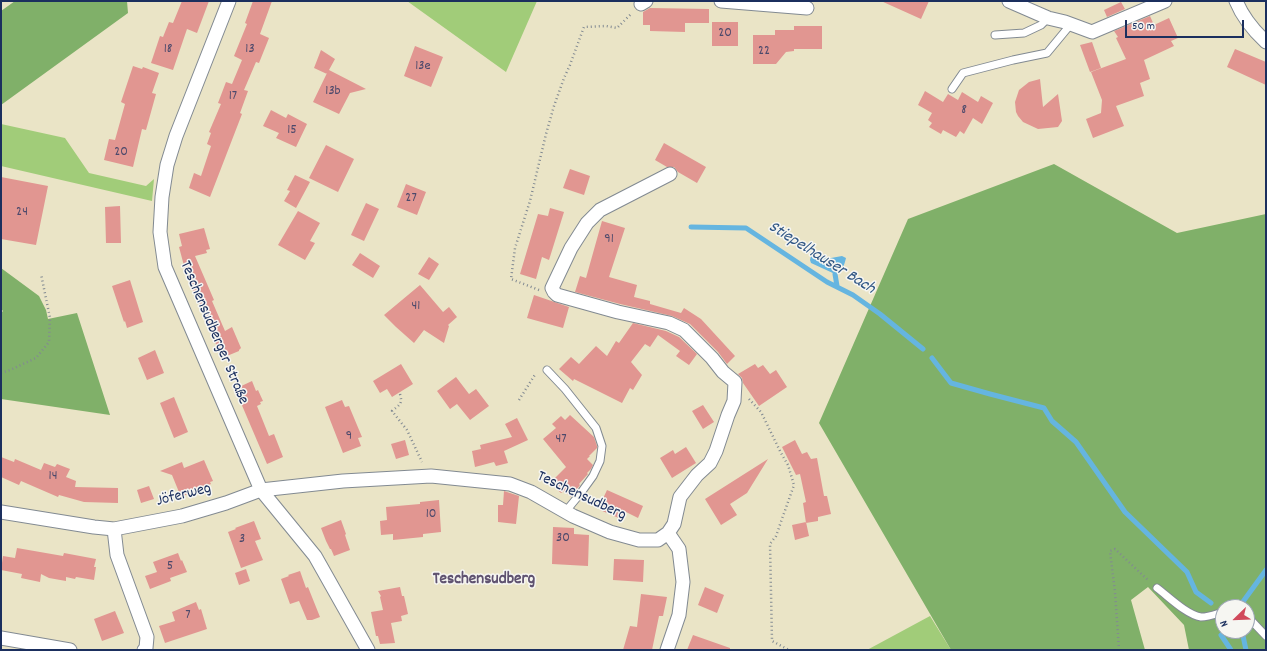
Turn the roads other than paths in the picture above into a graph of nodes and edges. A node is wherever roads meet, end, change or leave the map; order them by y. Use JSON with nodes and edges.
{"nodes":[{"id":1,"x":229,"y":1,"type":"edge"},
{"id":2,"x":720,"y":1,"type":"edge"},
{"id":3,"x":1009,"y":1,"type":"edge"},
{"id":4,"x":1164,"y":1,"type":"edge"},
{"id":5,"x":1236,"y":1,"type":"edge"},
{"id":6,"x":807,"y":8,"type":"dead end"},
{"id":7,"x":1048,"y":18,"type":"junction"},
{"id":8,"x":1071,"y":24,"type":"junction"},
{"id":9,"x":995,"y":35,"type":"dead end"},
{"id":10,"x":1266,"y":42,"type":"edge"},
{"id":11,"x":952,"y":89,"type":"dead end"},
{"id":12,"x":670,"y":174,"type":"dead end"},
{"id":13,"x":547,"y":370,"type":"road end"},
{"id":14,"x":261,"y":490,"type":"junction"},
{"id":15,"x":1,"y":512,"type":"edge"},
{"id":16,"x":566,"y":512,"type":"junction"},
{"id":17,"x":114,"y":529,"type":"junction"},
{"id":18,"x":668,"y":534,"type":"junction"},
{"id":19,"x":1157,"y":588,"type":"road end"},
{"id":20,"x":1215,"y":614,"type":"edge"},
{"id":21,"x":1255,"y":624,"type":"edge"},
{"id":22,"x":1266,"y":636,"type":"edge"},
{"id":23,"x":1,"y":638,"type":"edge"},
{"id":24,"x":70,"y":650,"type":"edge"},
{"id":25,"x":144,"y":650,"type":"edge"},
{"id":26,"x":368,"y":650,"type":"edge"},
{"id":27,"x":667,"y":650,"type":"edge"}],
"edges":[{"from":1,"to":14,"type":"street","name":"Teschensudberger Straße"},
{"from":2,"to":6,"type":"street"},
{"from":3,"to":7,"type":"street"},
{"from":4,"to":8,"type":"street"},
{"from":5,"to":10,"type":"street"},
{"from":7,"to":8,"type":"street"},
{"from":7,"to":9,"type":"lane"},
{"from":8,"to":11,"type":"lane"},
{"from":12,"to":18,"type":"street"},
{"from":13,"to":16,"type":"lane"},
{"from":14,"to":16,"type":"street","name":"Teschensudberg"},
{"from":14,"to":17,"type":"street","name":"Jöferweg"},
{"from":14,"to":26,"type":"street","name":"Teschensudberger Straße"},
{"from":15,"to":17,"type":"street","name":"Jöferweg"},
{"from":16,"to":18,"type":"street","name":"Teschensudberg"},
{"from":17,"to":25,"type":"street"},
{"from":18,"to":27,"type":"street"},
{"from":19,"to":20,"type":"lane"},
{"from":21,"to":22,"type":"lane"},
{"from":23,"to":24,"type":"street"}]}
